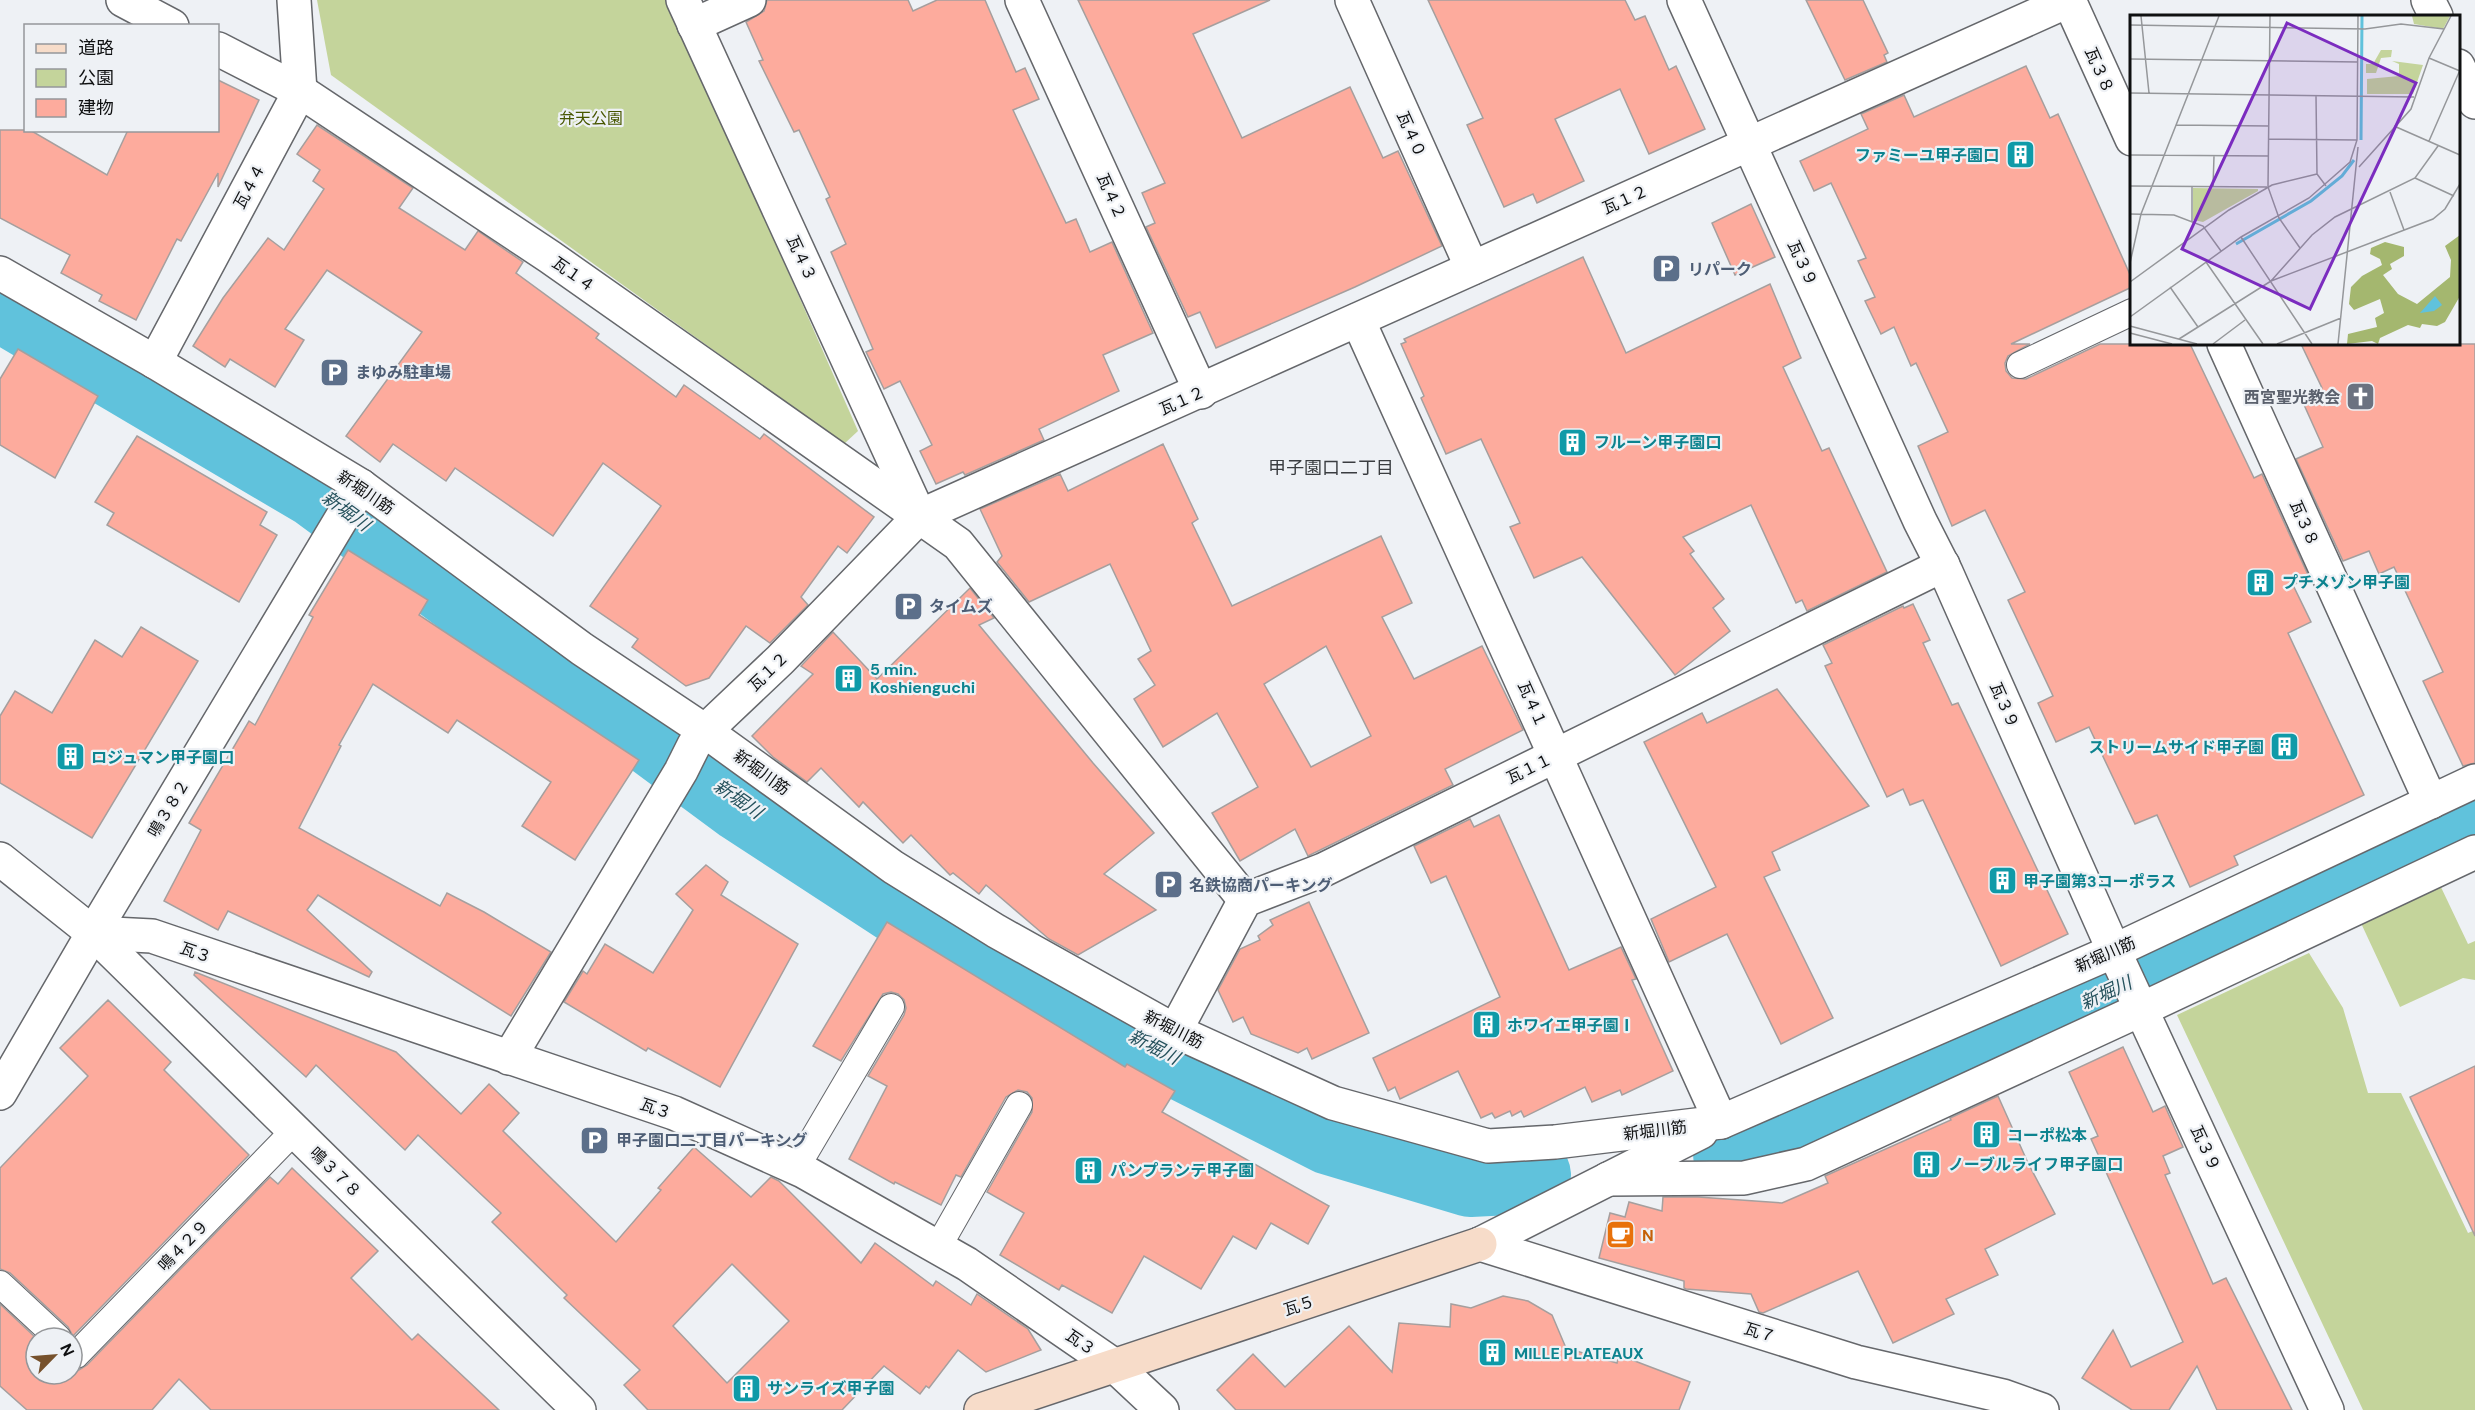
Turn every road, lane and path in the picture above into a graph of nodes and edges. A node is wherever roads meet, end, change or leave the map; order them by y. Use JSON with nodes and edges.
{"nodes":[{"id":1,"x":123,"y":0,"type":"edge"},
{"id":2,"x":294,"y":0,"type":"edge"},
{"id":3,"x":749,"y":0,"type":"edge"},
{"id":4,"x":1022,"y":0,"type":"edge"},
{"id":5,"x":1352,"y":0,"type":"edge"},
{"id":6,"x":1684,"y":0,"type":"edge"},
{"id":7,"x":2069,"y":0,"type":"edge"},
{"id":8,"x":2428,"y":0,"type":"edge"},
{"id":9,"x":689,"y":12,"type":"edge"},
{"id":10,"x":2436,"y":15,"type":"edge"},
{"id":11,"x":168,"y":24,"type":"edge"},
{"id":12,"x":219,"y":50,"type":"edge"},
{"id":13,"x":2460,"y":70,"type":"edge"},
{"id":14,"x":300,"y":92,"type":"junction"},
{"id":15,"x":2475,"y":102,"type":"edge"},
{"id":16,"x":2130,"y":135,"type":"edge"},
{"id":17,"x":1748,"y":144,"type":"junction"},
{"id":18,"x":1472,"y":268,"type":"junction"},
{"id":19,"x":0,"y":273,"type":"edge"},
{"id":20,"x":2130,"y":313,"type":"edge"},
{"id":21,"x":1358,"y":320,"type":"junction"},
{"id":22,"x":2224,"y":345,"type":"edge"},
{"id":23,"x":155,"y":362,"type":"junction"},
{"id":24,"x":2020,"y":365,"type":"dead end"},
{"id":25,"x":1201,"y":392,"type":"junction"},
{"id":26,"x":350,"y":505,"type":"junction"},
{"id":27,"x":920,"y":516,"type":"junction"},
{"id":28,"x":1943,"y":565,"type":"junction"},
{"id":29,"x":693,"y":749,"type":"junction"},
{"id":30,"x":1556,"y":755,"type":"junction"},
{"id":31,"x":2475,"y":781,"type":"edge"},
{"id":32,"x":2431,"y":802,"type":"junction"},
{"id":33,"x":2475,"y":852,"type":"edge"},
{"id":34,"x":0,"y":860,"type":"edge"},
{"id":35,"x":1245,"y":900,"type":"junction"},
{"id":36,"x":93,"y":933,"type":"junction"},
{"id":37,"x":2129,"y":982,"type":"junction"},
{"id":38,"x":891,"y":1007,"type":"dead end"},
{"id":39,"x":1175,"y":1031,"type":"junction"},
{"id":40,"x":508,"y":1058,"type":"junction"},
{"id":41,"x":0,"y":1093,"type":"edge"},
{"id":42,"x":1019,"y":1105,"type":"dead end"},
{"id":43,"x":1721,"y":1122,"type":"junction"},
{"id":44,"x":294,"y":1131,"type":"junction"},
{"id":45,"x":796,"y":1168,"type":"junction"},
{"id":46,"x":1608,"y":1179,"type":"junction"},
{"id":47,"x":1480,"y":1244,"type":"junction"},
{"id":48,"x":938,"y":1247,"type":"junction"},
{"id":49,"x":0,"y":1284,"type":"edge"},
{"id":50,"x":45,"y":1326,"type":"edge"},
{"id":51,"x":84,"y":1347,"type":"edge"},
{"id":52,"x":1115,"y":1366,"type":"junction"},
{"id":53,"x":2003,"y":1403,"type":"edge"},
{"id":54,"x":579,"y":1410,"type":"edge"},
{"id":55,"x":981,"y":1410,"type":"edge"},
{"id":56,"x":1162,"y":1410,"type":"edge"},
{"id":57,"x":2042,"y":1410,"type":"edge"},
{"id":58,"x":2327,"y":1410,"type":"edge"}],
"edges":[{"from":1,"to":11,"type":"street"},
{"from":2,"to":14,"type":"street"},
{"from":3,"to":9,"type":"street"},
{"from":4,"to":25,"type":"street","name":"瓦４２"},
{"from":5,"to":18,"type":"street","name":"瓦４０"},
{"from":6,"to":17,"type":"street","name":"瓦３９"},
{"from":7,"to":16,"type":"street","name":"瓦３８"},
{"from":7,"to":17,"type":"street","name":"瓦１２"},
{"from":8,"to":10,"type":"street"},
{"from":9,"to":27,"type":"street","name":"瓦４３"},
{"from":12,"to":14,"type":"street","name":"瓦１４"},
{"from":13,"to":15,"type":"street"},
{"from":14,"to":23,"type":"street","name":"瓦４４"},
{"from":14,"to":27,"type":"street","name":"瓦１４"},
{"from":17,"to":18,"type":"street","name":"瓦１２"},
{"from":17,"to":28,"type":"street","name":"瓦３９"},
{"from":18,"to":21,"type":"street","name":"瓦１２"},
{"from":19,"to":23,"type":"street","name":"新堀川筋"},
{"from":20,"to":24,"type":"lane"},
{"from":21,"to":25,"type":"street","name":"瓦１２"},
{"from":21,"to":30,"type":"street","name":"瓦４１"},
{"from":22,"to":32,"type":"street","name":"瓦３８"},
{"from":23,"to":26,"type":"street","name":"新堀川筋"},
{"from":25,"to":27,"type":"street","name":"瓦１２"},
{"from":26,"to":29,"type":"street","name":"新堀川筋"},
{"from":26,"to":36,"type":"street","name":"鳴３８２"},
{"from":27,"to":29,"type":"street","name":"瓦１２"},
{"from":27,"to":35,"type":"street","name":"瓦１４"},
{"from":28,"to":30,"type":"street","name":"瓦１１"},
{"from":28,"to":37,"type":"street","name":"瓦３９"},
{"from":29,"to":39,"type":"street","name":"新堀川筋"},
{"from":29,"to":40,"type":"street","name":"瓦１２"},
{"from":30,"to":35,"type":"street","name":"瓦１１"},
{"from":30,"to":43,"type":"street","name":"瓦４１"},
{"from":31,"to":32,"type":"street","name":"新堀川筋"},
{"from":32,"to":37,"type":"street","name":"新堀川筋"},
{"from":33,"to":37,"type":"street"},
{"from":34,"to":36,"type":"street","name":"鳴３７８"},
{"from":35,"to":39,"type":"street"},
{"from":36,"to":40,"type":"street","name":"瓦３"},
{"from":36,"to":41,"type":"street","name":"鳴３８２"},
{"from":36,"to":44,"type":"street","name":"鳴３７８"},
{"from":37,"to":43,"type":"street","name":"新堀川筋"},
{"from":37,"to":46,"type":"street"},
{"from":37,"to":58,"type":"street","name":"瓦３９"},
{"from":38,"to":45,"type":"lane"},
{"from":39,"to":43,"type":"street","name":"新堀川筋"},
{"from":40,"to":45,"type":"street","name":"瓦３"},
{"from":42,"to":48,"type":"lane"},
{"from":43,"to":46,"type":"street","name":"瓦５"},
{"from":44,"to":51,"type":"lane","name":"鳴４２９"},
{"from":44,"to":54,"type":"street","name":"鳴３７８"},
{"from":45,"to":48,"type":"street","name":"瓦３"},
{"from":46,"to":47,"type":"street","name":"瓦５"},
{"from":47,"to":52,"type":"street","name":"瓦５"},
{"from":47,"to":53,"type":"street","name":"瓦７"},
{"from":48,"to":52,"type":"street","name":"瓦３"},
{"from":49,"to":50,"type":"lane"},
{"from":52,"to":55,"type":"street","name":"瓦５"},
{"from":52,"to":56,"type":"street","name":"瓦３"},
{"from":53,"to":57,"type":"street","name":"瓦７"}]}
